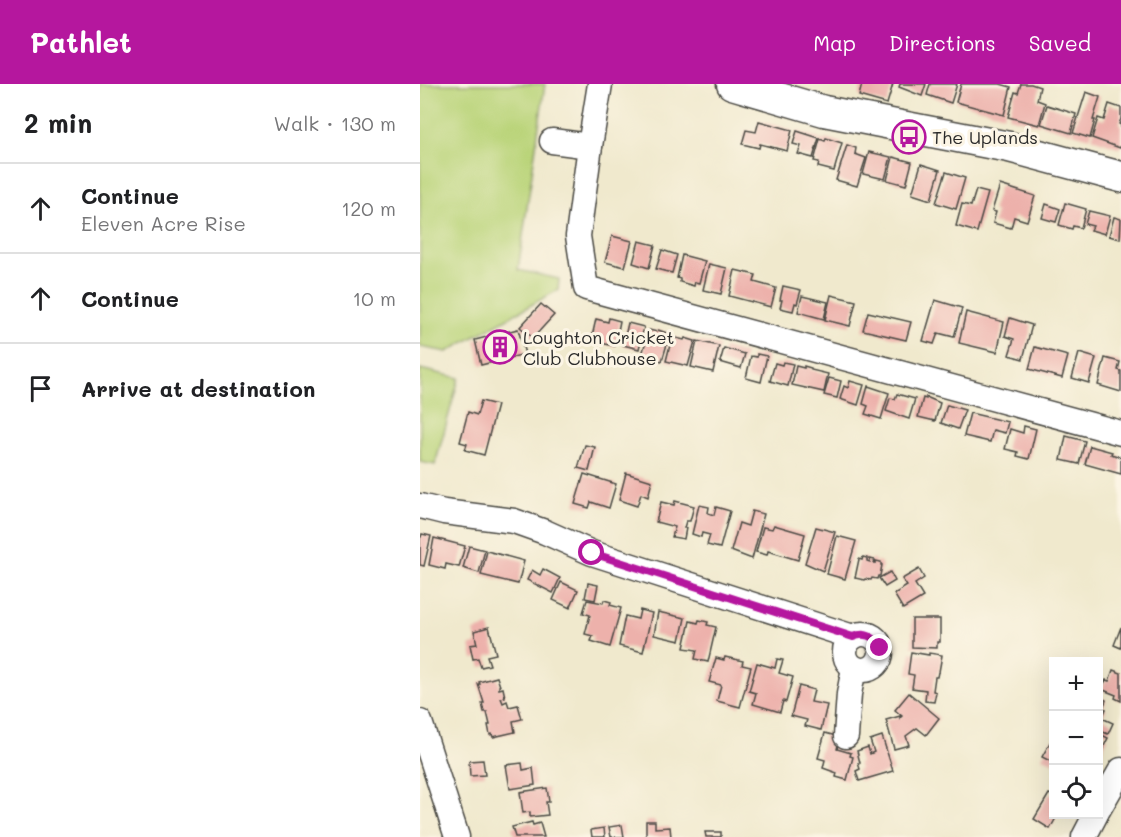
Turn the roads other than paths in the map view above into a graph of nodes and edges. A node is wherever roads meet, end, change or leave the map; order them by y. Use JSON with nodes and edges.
{"nodes":[{"id":1,"x":600,"y":84,"type":"edge"},
{"id":2,"x":732,"y":84,"type":"edge"},
{"id":3,"x":552,"y":141,"type":"dead end"},
{"id":4,"x":590,"y":146,"type":"junction"},
{"id":5,"x":1121,"y":177,"type":"edge"},
{"id":6,"x":1121,"y":433,"type":"edge"},
{"id":7,"x":420,"y":506,"type":"edge"},
{"id":8,"x":420,"y":722,"type":"edge"},
{"id":9,"x":846,"y":736,"type":"dead end"},
{"id":10,"x":1121,"y":770,"type":"edge"},
{"id":11,"x":1103,"y":801,"type":"edge"},
{"id":12,"x":1093,"y":819,"type":"edge"},
{"id":13,"x":457,"y":837,"type":"edge"},
{"id":14,"x":1084,"y":837,"type":"edge"}],
"edges":[{"from":1,"to":4,"type":"street"},
{"from":2,"to":5,"type":"main road"},
{"from":3,"to":4,"type":"street"},
{"from":4,"to":6,"type":"street"},
{"from":7,"to":9,"type":"street"},
{"from":8,"to":13,"type":"street"},
{"from":10,"to":11,"type":"street"},
{"from":12,"to":14,"type":"street"}]}
